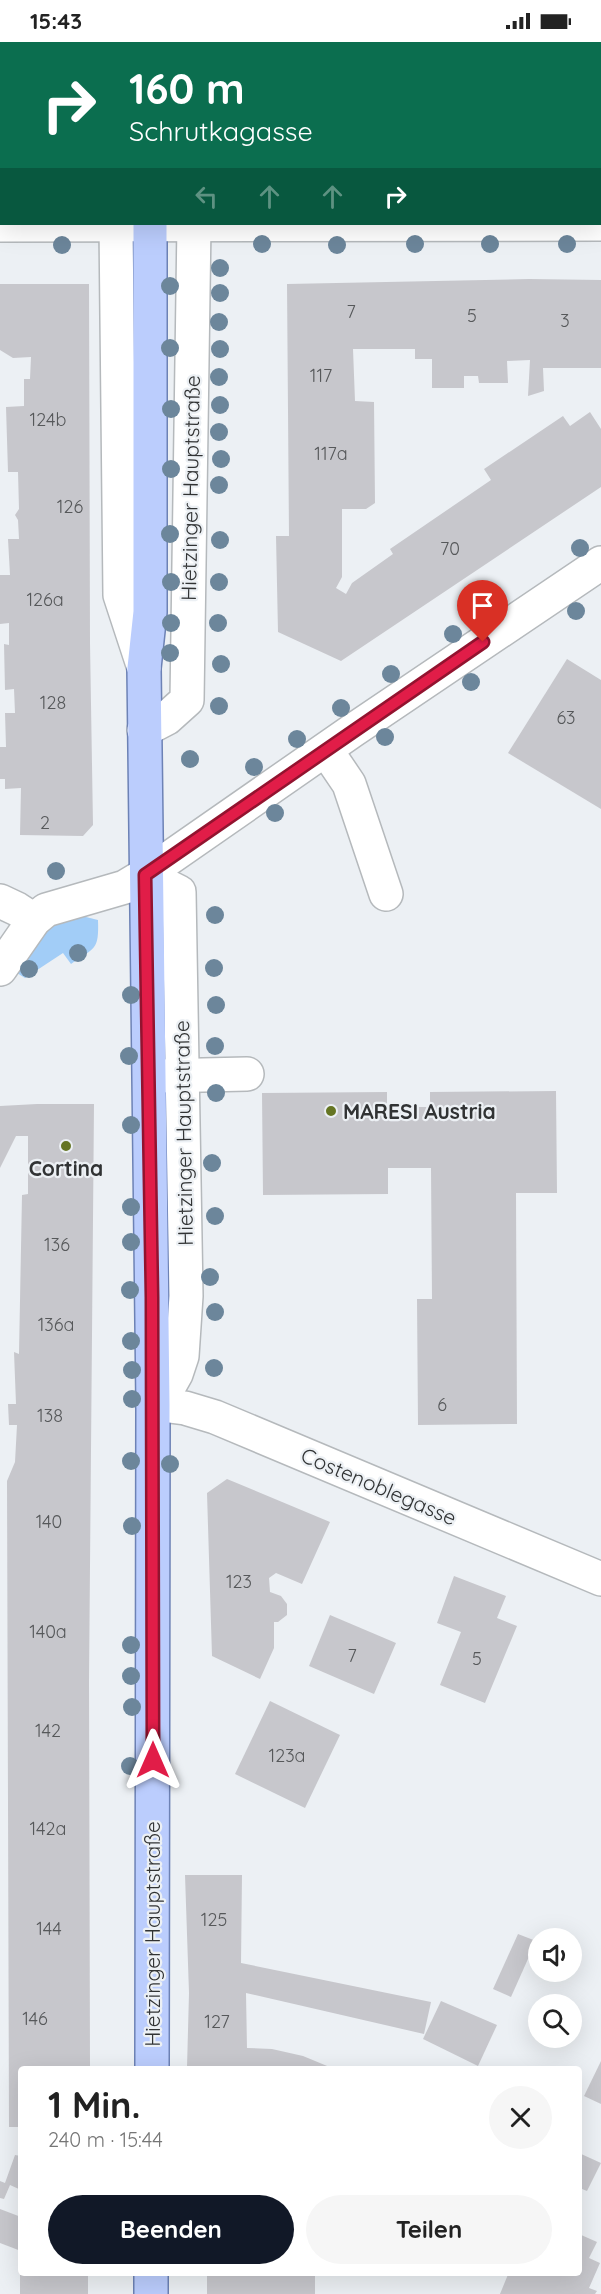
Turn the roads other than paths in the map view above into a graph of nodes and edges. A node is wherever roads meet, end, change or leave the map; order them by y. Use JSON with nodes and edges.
{"nodes":[{"id":1,"x":116,"y":225,"type":"edge"},
{"id":2,"x":150,"y":225,"type":"edge"},
{"id":3,"x":194,"y":225,"type":"edge"},
{"id":4,"x":601,"y":563,"type":"edge"},
{"id":5,"x":144,"y":668,"type":"junction"},
{"id":6,"x":144,"y":730,"type":"junction"},
{"id":7,"x":326,"y":750,"type":"junction"},
{"id":8,"x":145,"y":875,"type":"junction"},
{"id":9,"x":386,"y":894,"type":"dead end"},
{"id":10,"x":0,"y":901,"type":"edge"},
{"id":11,"x":34,"y":920,"type":"junction"},
{"id":12,"x":0,"y":969,"type":"edge"},
{"id":13,"x":248,"y":1074,"type":"dead end"},
{"id":14,"x":182,"y":1076,"type":"junction"},
{"id":15,"x":149,"y":1077,"type":"junction"},
{"id":16,"x":186,"y":1296,"type":"junction"},
{"id":17,"x":152,"y":1297,"type":"junction"},
{"id":18,"x":153,"y":1404,"type":"junction"},
{"id":19,"x":601,"y":1579,"type":"edge"},
{"id":20,"x":152,"y":2066,"type":"edge"},
{"id":21,"x":151,"y":2276,"type":"edge"},
{"id":22,"x":151,"y":2294,"type":"edge"}],
"edges":[{"from":1,"to":5,"type":"street","name":"Hietzinger Hauptstraße"},
{"from":2,"to":5,"type":"main road","name":"Hietzinger Hauptstraße"},
{"from":3,"to":6,"type":"street","name":"Hietzinger Hauptstraße"},
{"from":4,"to":7,"type":"street"},
{"from":5,"to":6,"type":"main road","name":"Hietzinger Hauptstraße"},
{"from":6,"to":8,"type":"main road","name":"Hietzinger Hauptstraße"},
{"from":7,"to":8,"type":"street"},
{"from":7,"to":9,"type":"street"},
{"from":8,"to":11,"type":"street"},
{"from":8,"to":14,"type":"street","name":"Hietzinger Hauptstraße"},
{"from":8,"to":15,"type":"main road","name":"Hietzinger Hauptstraße"},
{"from":10,"to":11,"type":"street"},
{"from":11,"to":12,"type":"street"},
{"from":13,"to":14,"type":"street"},
{"from":14,"to":15,"type":"street"},
{"from":14,"to":16,"type":"street","name":"Hietzinger Hauptstraße"},
{"from":15,"to":17,"type":"main road","name":"Hietzinger Hauptstraße"},
{"from":16,"to":17,"type":"street"},
{"from":16,"to":18,"type":"street","name":"Hietzinger Hauptstraße"},
{"from":17,"to":18,"type":"main road","name":"Hietzinger Hauptstraße"},
{"from":18,"to":19,"type":"street","name":"Costenoblegasse"},
{"from":18,"to":20,"type":"main road","name":"Hietzinger Hauptstraße"},
{"from":21,"to":22,"type":"main road"}]}
